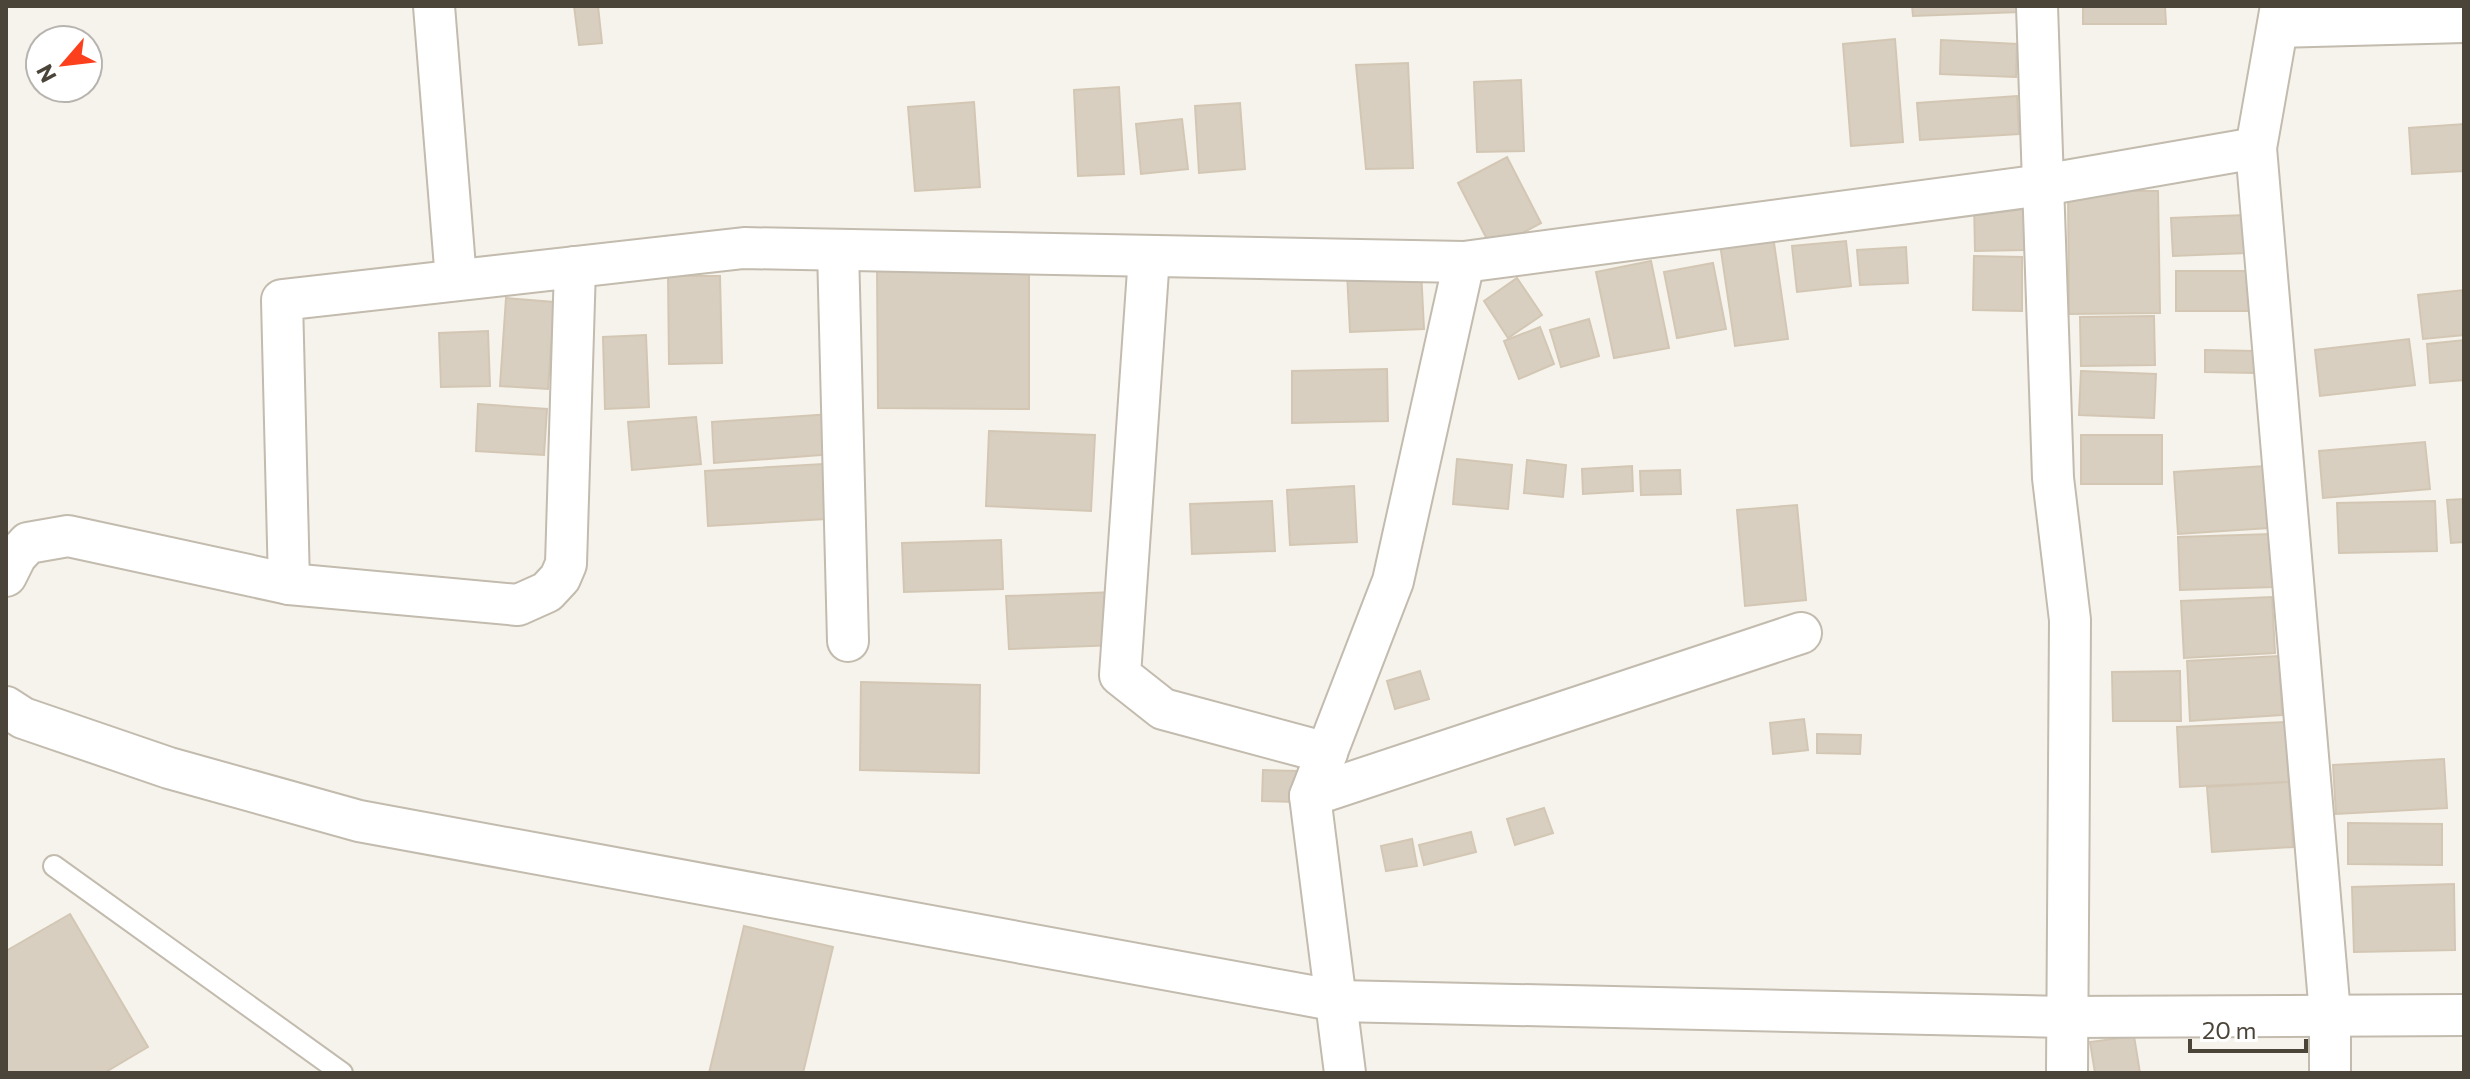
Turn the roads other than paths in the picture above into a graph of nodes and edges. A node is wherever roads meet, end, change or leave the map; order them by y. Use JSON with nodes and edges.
{"nodes":[{"id":1,"x":434,"y":6,"type":"edge"},
{"id":2,"x":2037,"y":6,"type":"edge"},
{"id":3,"x":2280,"y":16,"type":"edge"},
{"id":4,"x":2464,"y":22,"type":"edge"},
{"id":5,"x":2256,"y":148,"type":"junction"},
{"id":6,"x":2043,"y":185,"type":"junction"},
{"id":7,"x":838,"y":250,"type":"junction"},
{"id":8,"x":1149,"y":256,"type":"junction"},
{"id":9,"x":1464,"y":262,"type":"junction"},
{"id":10,"x":575,"y":267,"type":"junction"},
{"id":11,"x":456,"y":280,"type":"junction"},
{"id":12,"x":6,"y":576,"type":"edge"},
{"id":13,"x":289,"y":584,"type":"junction"},
{"id":14,"x":1801,"y":633,"type":"dead end"},
{"id":15,"x":848,"y":641,"type":"dead end"},
{"id":16,"x":6,"y":707,"type":"edge"},
{"id":17,"x":1327,"y":753,"type":"junction"},
{"id":18,"x":1310,"y":796,"type":"junction"},
{"id":19,"x":54,"y":866,"type":"dead end"},
{"id":20,"x":1338,"y":1001,"type":"junction"},
{"id":21,"x":2330,"y":1014,"type":"junction"},
{"id":22,"x":2464,"y":1015,"type":"edge"},
{"id":23,"x":2065,"y":1017,"type":"junction"},
{"id":24,"x":342,"y":1073,"type":"edge"},
{"id":25,"x":1345,"y":1073,"type":"edge"},
{"id":26,"x":2067,"y":1073,"type":"edge"},
{"id":27,"x":2330,"y":1073,"type":"edge"}],
"edges":[{"from":1,"to":11,"type":"street"},
{"from":2,"to":6,"type":"street"},
{"from":3,"to":4,"type":"street"},
{"from":3,"to":5,"type":"street"},
{"from":5,"to":6,"type":"street"},
{"from":5,"to":21,"type":"street"},
{"from":6,"to":9,"type":"street"},
{"from":6,"to":23,"type":"street"},
{"from":7,"to":8,"type":"street"},
{"from":7,"to":10,"type":"street"},
{"from":7,"to":15,"type":"street"},
{"from":8,"to":9,"type":"street"},
{"from":8,"to":17,"type":"street"},
{"from":9,"to":17,"type":"street"},
{"from":10,"to":11,"type":"street"},
{"from":10,"to":13,"type":"street"},
{"from":11,"to":13,"type":"street"},
{"from":12,"to":13,"type":"street"},
{"from":14,"to":18,"type":"street"},
{"from":16,"to":20,"type":"street"},
{"from":17,"to":18,"type":"street"},
{"from":18,"to":20,"type":"street"},
{"from":19,"to":24,"type":"lane"},
{"from":20,"to":23,"type":"street"},
{"from":20,"to":25,"type":"street"},
{"from":21,"to":22,"type":"street"},
{"from":21,"to":23,"type":"street"},
{"from":21,"to":27,"type":"street"},
{"from":23,"to":26,"type":"street"}]}
